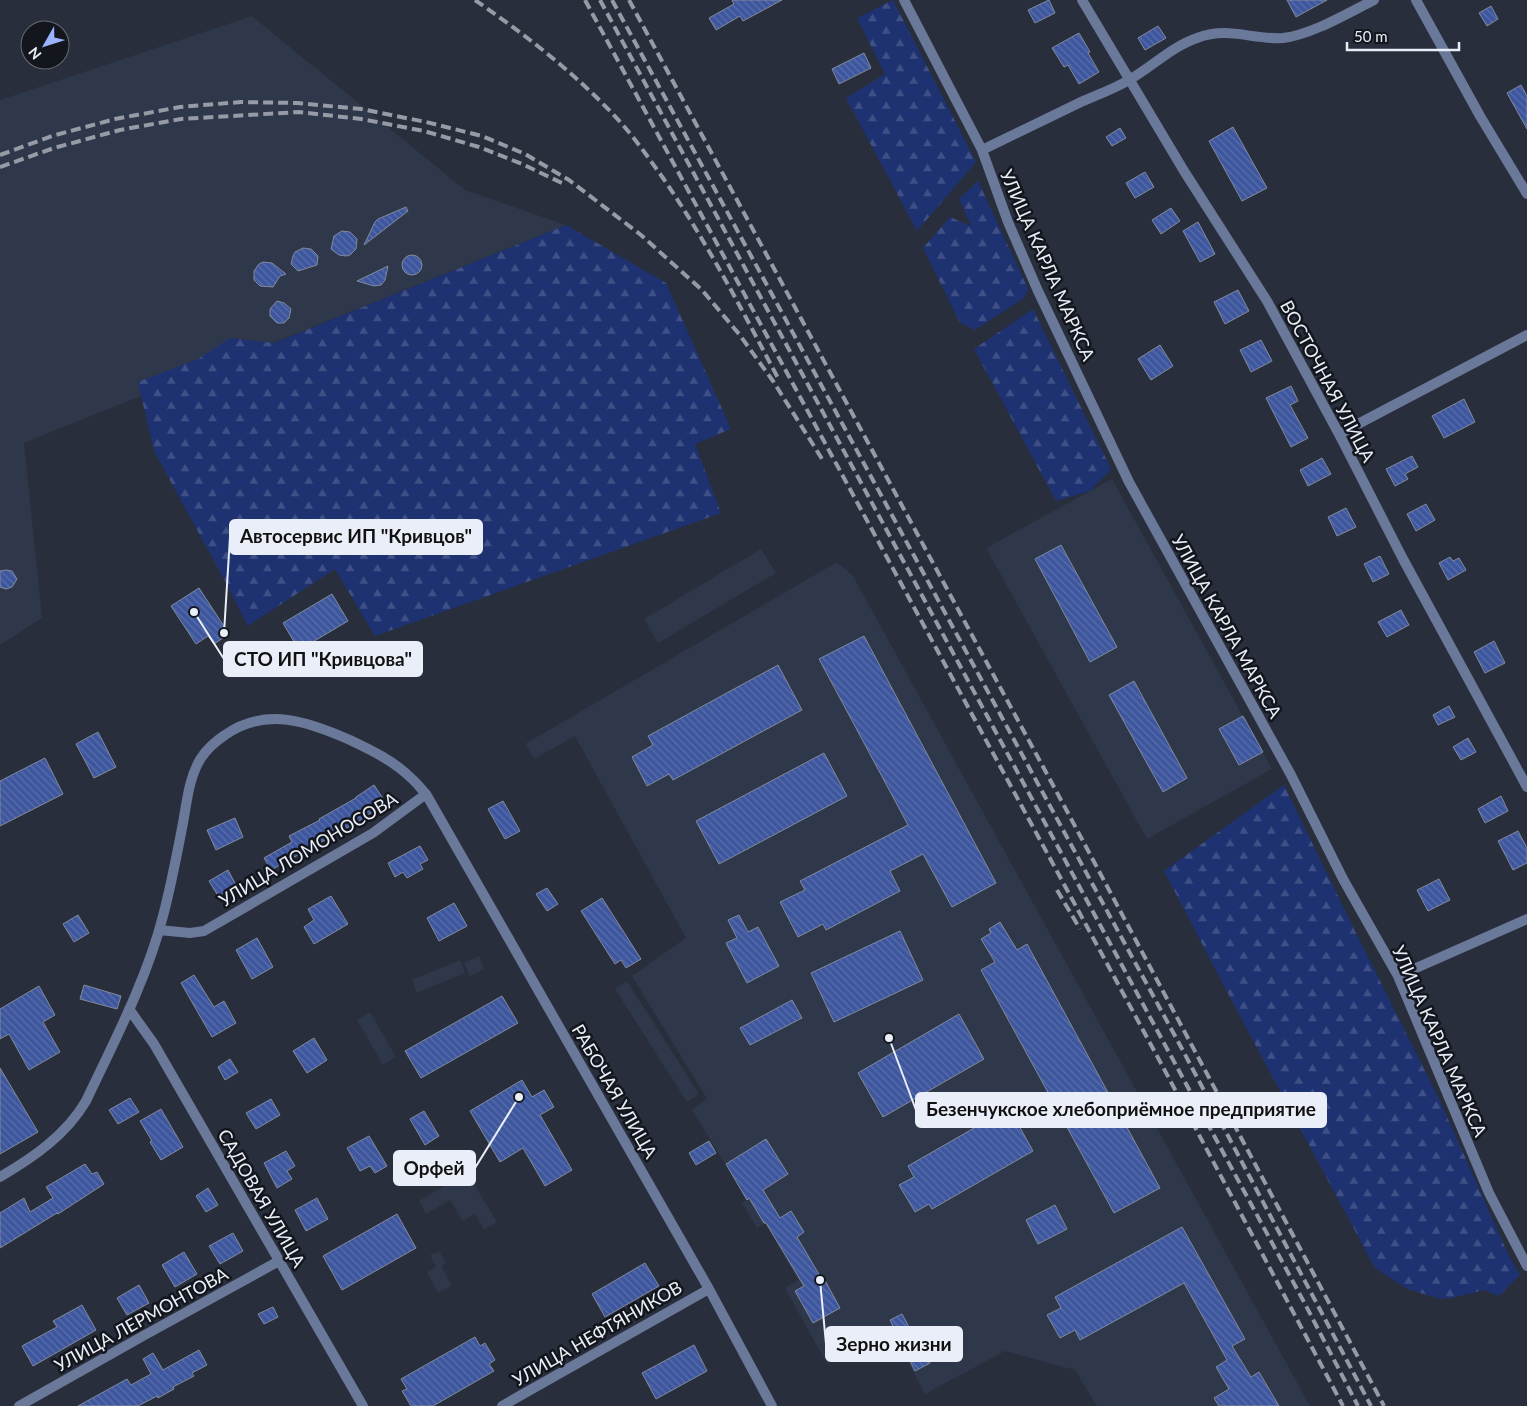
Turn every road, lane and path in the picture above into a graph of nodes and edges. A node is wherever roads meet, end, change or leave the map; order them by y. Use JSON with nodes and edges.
{"nodes":[{"id":1,"x":904,"y":0,"type":"edge"},
{"id":2,"x":1082,"y":0,"type":"edge"},
{"id":3,"x":1374,"y":0,"type":"edge"},
{"id":4,"x":1416,"y":0,"type":"edge"},
{"id":5,"x":1129,"y":80,"type":"junction"},
{"id":6,"x":982,"y":150,"type":"junction"},
{"id":7,"x":1527,"y":194,"type":"edge"},
{"id":8,"x":1527,"y":335,"type":"edge"},
{"id":9,"x":1339,"y":434,"type":"junction"},
{"id":10,"x":1527,"y":788,"type":"edge"},
{"id":11,"x":426,"y":794,"type":"junction"},
{"id":12,"x":1527,"y":919,"type":"edge"},
{"id":13,"x":159,"y":930,"type":"junction"},
{"id":14,"x":1398,"y":976,"type":"junction"},
{"id":15,"x":129,"y":1009,"type":"junction"},
{"id":16,"x":0,"y":1177,"type":"edge"},
{"id":17,"x":279,"y":1261,"type":"junction"},
{"id":18,"x":1527,"y":1266,"type":"edge"},
{"id":19,"x":709,"y":1289,"type":"junction"},
{"id":20,"x":20,"y":1406,"type":"edge"},
{"id":21,"x":363,"y":1406,"type":"edge"},
{"id":22,"x":502,"y":1406,"type":"edge"},
{"id":23,"x":772,"y":1406,"type":"edge"}],
"edges":[{"from":1,"to":6,"type":"street","name":"УЛИЦА КАРЛА МАРКСА"},
{"from":2,"to":5,"type":"street","name":"ВОСТОЧНАЯ УЛИЦА"},
{"from":3,"to":5,"type":"street"},
{"from":4,"to":7,"type":"street"},
{"from":5,"to":6,"type":"street"},
{"from":5,"to":9,"type":"street","name":"ВОСТОЧНАЯ УЛИЦА"},
{"from":6,"to":14,"type":"street","name":"УЛИЦА КАРЛА МАРКСА"},
{"from":8,"to":9,"type":"street"},
{"from":9,"to":10,"type":"street","name":"ВОСТОЧНАЯ УЛИЦА"},
{"from":11,"to":13,"type":"street","name":"УЛИЦА ЛОМОНОСОВА"},
{"from":11,"to":13,"type":"street","name":"УЛИЦА ЛОМОНОСОВА"},
{"from":11,"to":19,"type":"street","name":"РАБОЧАЯ УЛИЦА"},
{"from":12,"to":14,"type":"street"},
{"from":13,"to":15,"type":"street","name":"УЛИЦА ЛОМОНОСОВА"},
{"from":14,"to":18,"type":"street","name":"УЛИЦА КАРЛА МАРКСА"},
{"from":15,"to":16,"type":"street","name":"УЛИЦА ЛОМОНОСОВА"},
{"from":15,"to":17,"type":"street","name":"САДОВАЯ УЛИЦА"},
{"from":17,"to":20,"type":"street","name":"УЛИЦА ЛЕРМОНТОВА"},
{"from":17,"to":21,"type":"street","name":"САДОВАЯ УЛИЦА"},
{"from":19,"to":22,"type":"street","name":"УЛИЦА НЕФТЯНИКОВ"},
{"from":19,"to":23,"type":"street","name":"РАБОЧАЯ УЛИЦА"}]}
